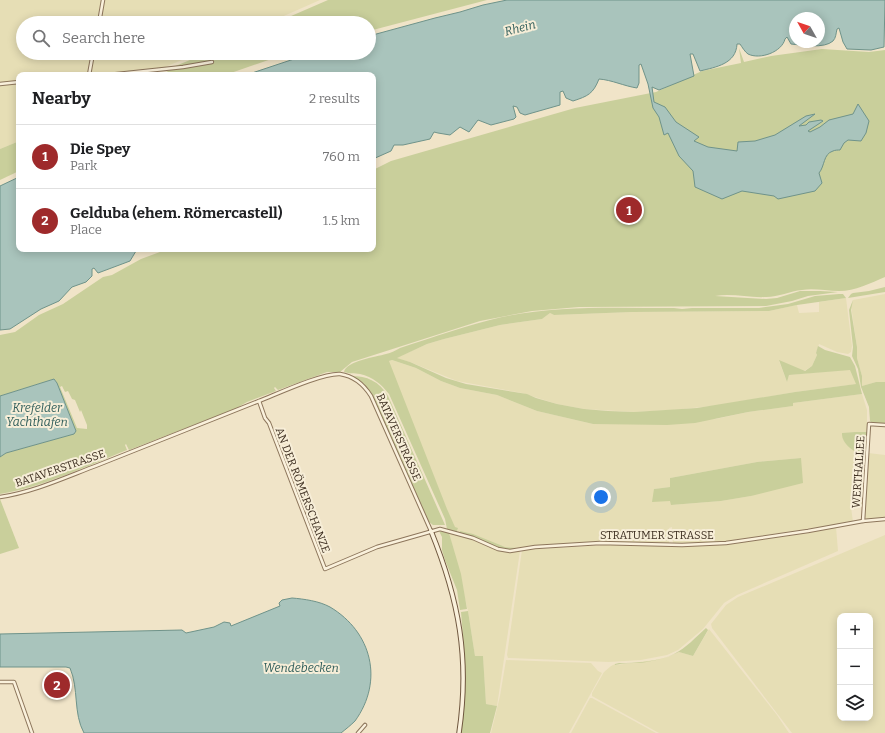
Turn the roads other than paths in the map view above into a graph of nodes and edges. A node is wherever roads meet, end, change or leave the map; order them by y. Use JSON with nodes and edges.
{"nodes":[{"id":1,"x":104,"y":0,"type":"edge"},
{"id":2,"x":101,"y":16,"type":"edge"},
{"id":3,"x":92,"y":60,"type":"edge"},
{"id":4,"x":212,"y":62,"type":"dead end"},
{"id":5,"x":90,"y":72,"type":"edge"},
{"id":6,"x":136,"y":72,"type":"edge"},
{"id":7,"x":16,"y":82,"type":"edge"},
{"id":8,"x":0,"y":84,"type":"edge"},
{"id":9,"x":259,"y":401,"type":"junction"},
{"id":10,"x":885,"y":425,"type":"edge"},
{"id":11,"x":0,"y":497,"type":"edge"},
{"id":12,"x":885,"y":519,"type":"edge"},
{"id":13,"x":862,"y":521,"type":"junction"},
{"id":14,"x":431,"y":531,"type":"junction"},
{"id":15,"x":0,"y":682,"type":"edge"},
{"id":16,"x":365,"y":725,"type":"dead end"},
{"id":17,"x":32,"y":733,"type":"edge"},
{"id":18,"x":358,"y":733,"type":"edge"},
{"id":19,"x":459,"y":733,"type":"edge"}],
"edges":[{"from":1,"to":2,"type":"street"},
{"from":3,"to":5,"type":"street"},
{"from":4,"to":6,"type":"street"},
{"from":7,"to":8,"type":"street"},
{"from":9,"to":11,"type":"street","name":"BATAVERSTRASSE"},
{"from":9,"to":14,"type":"street","name":"BATAVERSTRASSE"},
{"from":9,"to":14,"type":"street","name":"AN DER RÖMERSCHANZE"},
{"from":10,"to":13,"type":"street","name":"WERTHALLEE"},
{"from":12,"to":13,"type":"street","name":"STRATUMER STRASSE"},
{"from":13,"to":14,"type":"street","name":"STRATUMER STRASSE"},
{"from":14,"to":19,"type":"street","name":"BATAVERSTRASSE"},
{"from":15,"to":17,"type":"street"},
{"from":16,"to":18,"type":"street"}]}
